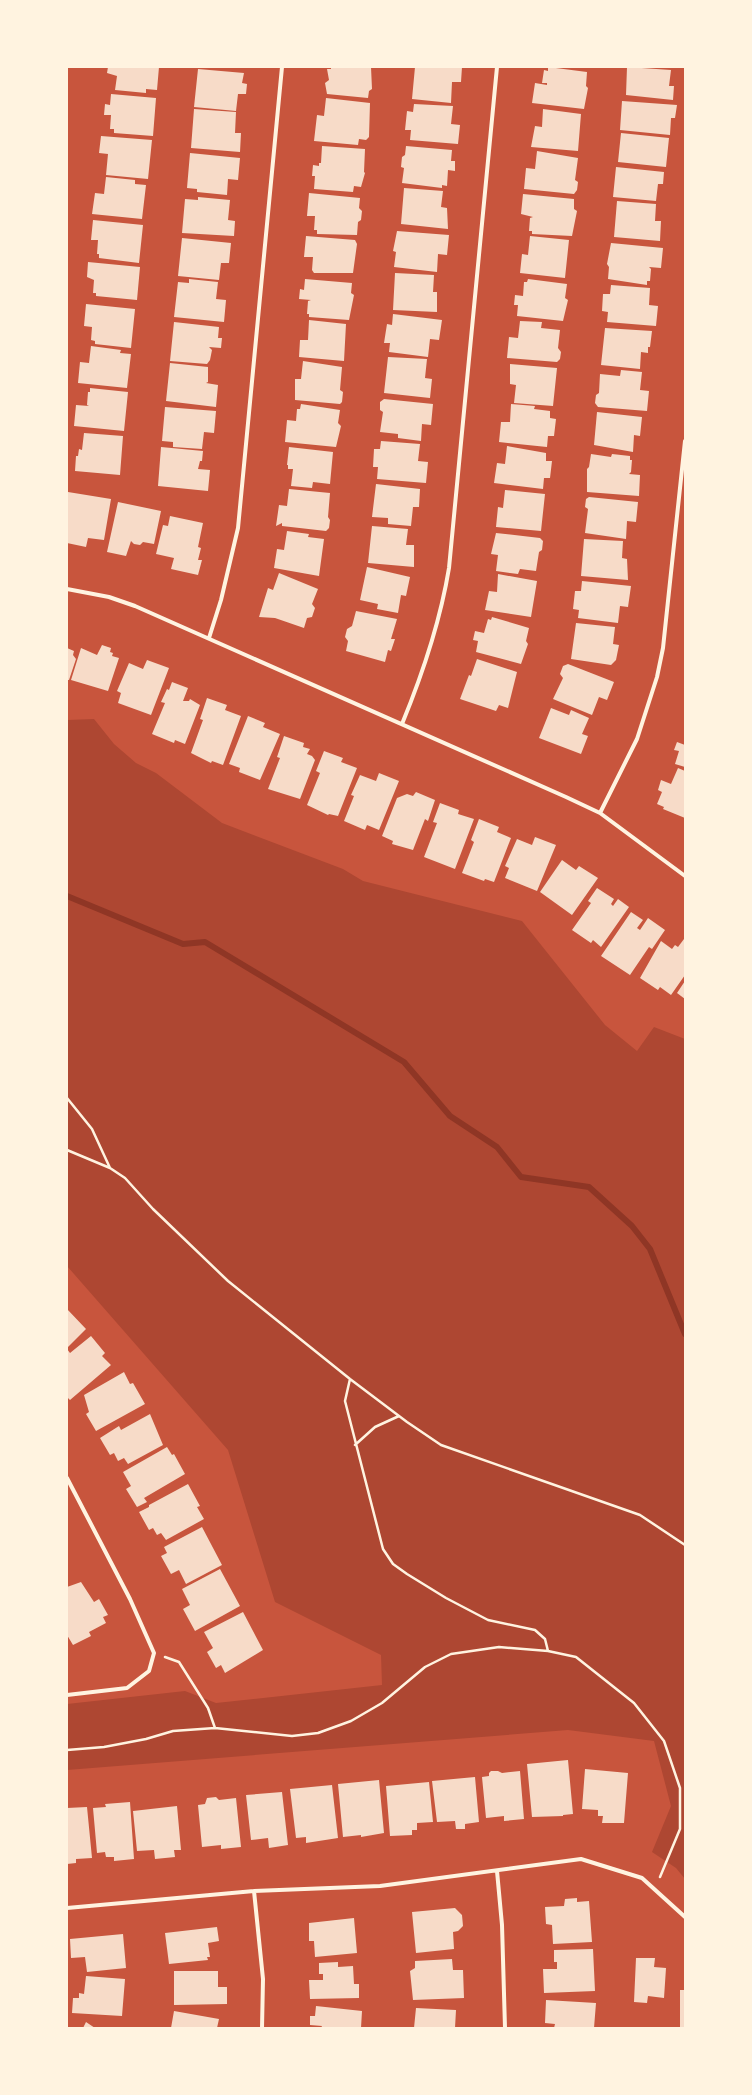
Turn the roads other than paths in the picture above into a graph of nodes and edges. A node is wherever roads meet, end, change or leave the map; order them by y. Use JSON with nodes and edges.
{"nodes":[{"id":1,"x":282,"y":67,"type":"edge"},
{"id":2,"x":497,"y":67,"type":"edge"},
{"id":3,"x":685,"y":441,"type":"edge"},
{"id":4,"x":67,"y":589,"type":"edge"},
{"id":5,"x":209,"y":638,"type":"junction"},
{"id":6,"x":402,"y":724,"type":"junction"},
{"id":7,"x":600,"y":813,"type":"junction"},
{"id":8,"x":685,"y":876,"type":"edge"},
{"id":9,"x":67,"y":1478,"type":"edge"},
{"id":10,"x":67,"y":1695,"type":"edge"},
{"id":11,"x":497,"y":1871,"type":"junction"},
{"id":12,"x":254,"y":1891,"type":"junction"},
{"id":13,"x":67,"y":1908,"type":"edge"},
{"id":14,"x":685,"y":1917,"type":"edge"},
{"id":15,"x":262,"y":2028,"type":"edge"},
{"id":16,"x":505,"y":2028,"type":"edge"}],
"edges":[{"from":1,"to":5,"type":"street"},
{"from":2,"to":6,"type":"street"},
{"from":3,"to":7,"type":"street"},
{"from":4,"to":5,"type":"street"},
{"from":5,"to":6,"type":"street"},
{"from":6,"to":7,"type":"street"},
{"from":7,"to":8,"type":"street"},
{"from":9,"to":10,"type":"street"},
{"from":11,"to":12,"type":"street"},
{"from":11,"to":14,"type":"street"},
{"from":11,"to":16,"type":"street"},
{"from":12,"to":13,"type":"street"},
{"from":12,"to":15,"type":"street"}]}
